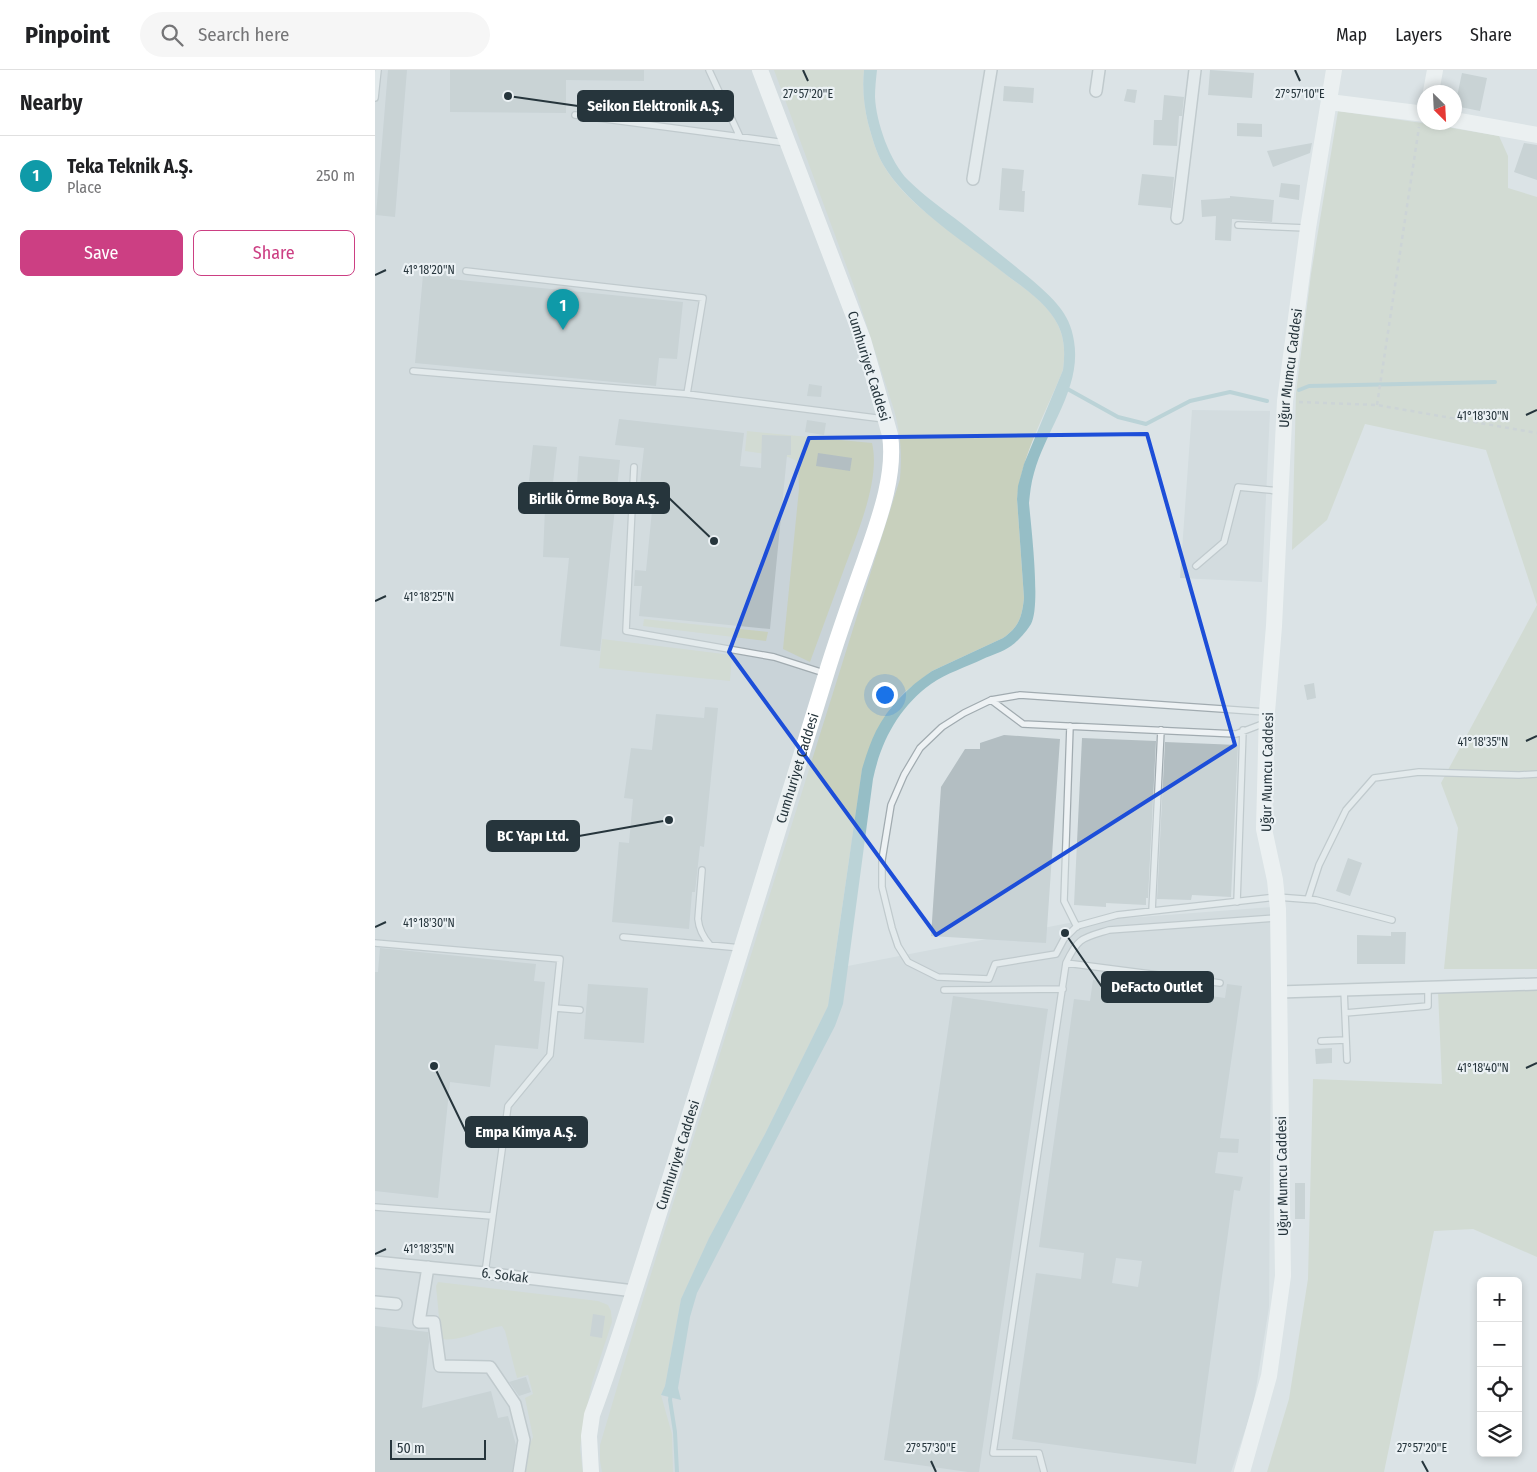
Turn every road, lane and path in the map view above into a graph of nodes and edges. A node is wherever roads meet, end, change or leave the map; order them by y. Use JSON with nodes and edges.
{"nodes":[{"id":1,"x":378,"y":70,"type":"edge"},
{"id":2,"x":709,"y":70,"type":"edge"},
{"id":3,"x":760,"y":70,"type":"edge"},
{"id":4,"x":991,"y":70,"type":"edge"},
{"id":5,"x":1099,"y":70,"type":"edge"},
{"id":6,"x":1195,"y":70,"type":"edge"},
{"id":7,"x":1335,"y":70,"type":"edge"},
{"id":8,"x":1435,"y":70,"type":"edge"},
{"id":9,"x":1432,"y":85,"type":"edge"},
{"id":10,"x":1096,"y":91,"type":"dead end"},
{"id":11,"x":375,"y":98,"type":"edge"},
{"id":12,"x":1329,"y":102,"type":"junction"},
{"id":13,"x":575,"y":115,"type":"dead end"},
{"id":14,"x":1417,"y":115,"type":"edge"},
{"id":15,"x":1462,"y":121,"type":"edge"},
{"id":16,"x":1421,"y":130,"type":"edge"},
{"id":17,"x":1537,"y":135,"type":"edge"},
{"id":18,"x":740,"y":137,"type":"junction"},
{"id":19,"x":787,"y":143,"type":"junction"},
{"id":20,"x":973,"y":179,"type":"dead end"},
{"id":21,"x":1177,"y":218,"type":"dead end"},
{"id":22,"x":1238,"y":225,"type":"dead end"},
{"id":23,"x":1308,"y":228,"type":"junction"},
{"id":24,"x":466,"y":271,"type":"dead end"},
{"id":25,"x":413,"y":371,"type":"dead end"},
{"id":26,"x":687,"y":394,"type":"junction"},
{"id":27,"x":1285,"y":401,"type":"junction"},
{"id":28,"x":1377,"y":405,"type":"junction"},
{"id":29,"x":886,"y":419,"type":"junction"},
{"id":30,"x":1537,"y":433,"type":"edge"},
{"id":31,"x":634,"y":467,"type":"dead end"},
{"id":32,"x":1281,"y":491,"type":"junction"},
{"id":33,"x":1196,"y":566,"type":"dead end"},
{"id":34,"x":826,"y":674,"type":"junction"},
{"id":35,"x":991,"y":700,"type":"junction"},
{"id":36,"x":1267,"y":717,"type":"junction"},
{"id":37,"x":1070,"y":726,"type":"junction"},
{"id":38,"x":1161,"y":730,"type":"junction"},
{"id":39,"x":1243,"y":730,"type":"junction"},
{"id":40,"x":1537,"y":774,"type":"edge"},
{"id":41,"x":702,"y":870,"type":"dead end"},
{"id":42,"x":1277,"y":897,"type":"junction"},
{"id":43,"x":1308,"y":899,"type":"junction"},
{"id":44,"x":1237,"y":902,"type":"junction"},
{"id":45,"x":1152,"y":911,"type":"junction"},
{"id":46,"x":1278,"y":918,"type":"junction"},
{"id":47,"x":1392,"y":920,"type":"dead end"},
{"id":48,"x":1077,"y":926,"type":"junction"},
{"id":49,"x":623,"y":937,"type":"dead end"},
{"id":50,"x":375,"y":943,"type":"edge"},
{"id":51,"x":710,"y":945,"type":"junction"},
{"id":52,"x":742,"y":948,"type":"junction"},
{"id":53,"x":1066,"y":963,"type":"junction"},
{"id":54,"x":1219,"y":983,"type":"dead end"},
{"id":55,"x":1537,"y":984,"type":"edge"},
{"id":56,"x":1428,"y":987,"type":"junction"},
{"id":57,"x":1063,"y":989,"type":"junction"},
{"id":58,"x":944,"y":990,"type":"dead end"},
{"id":59,"x":1343,"y":990,"type":"junction"},
{"id":60,"x":1279,"y":992,"type":"junction"},
{"id":61,"x":555,"y":1008,"type":"junction"},
{"id":62,"x":580,"y":1010,"type":"dead end"},
{"id":63,"x":1345,"y":1013,"type":"junction"},
{"id":64,"x":1346,"y":1040,"type":"junction"},
{"id":65,"x":1321,"y":1041,"type":"dead end"},
{"id":66,"x":1347,"y":1060,"type":"dead end"},
{"id":67,"x":375,"y":1207,"type":"edge"},
{"id":68,"x":492,"y":1216,"type":"junction"},
{"id":69,"x":375,"y":1262,"type":"edge"},
{"id":70,"x":428,"y":1267,"type":"junction"},
{"id":71,"x":485,"y":1273,"type":"junction"},
{"id":72,"x":634,"y":1291,"type":"junction"},
{"id":73,"x":375,"y":1302,"type":"edge"},
{"id":74,"x":396,"y":1304,"type":"dead end"},
{"id":75,"x":519,"y":1472,"type":"edge"},
{"id":76,"x":591,"y":1472,"type":"edge"},
{"id":77,"x":1044,"y":1472,"type":"edge"},
{"id":78,"x":1242,"y":1472,"type":"edge"}],
"edges":[{"from":1,"to":11,"type":"lane"},
{"from":2,"to":18,"type":"lane"},
{"from":3,"to":19,"type":"street","name":"Cumhuriyet Caddesi"},
{"from":4,"to":20,"type":"street"},
{"from":5,"to":10,"type":"street"},
{"from":6,"to":21,"type":"street"},
{"from":7,"to":12,"type":"street","name":"Uğur Mumcu Caddesi"},
{"from":8,"to":9,"type":"street"},
{"from":12,"to":14,"type":"street"},
{"from":12,"to":23,"type":"street","name":"Uğur Mumcu Caddesi"},
{"from":13,"to":18,"type":"lane"},
{"from":15,"to":17,"type":"street"},
{"from":16,"to":28,"type":"path"},
{"from":18,"to":19,"type":"lane"},
{"from":19,"to":29,"type":"street","name":"Cumhuriyet Caddesi"},
{"from":22,"to":23,"type":"lane"},
{"from":23,"to":27,"type":"street","name":"Uğur Mumcu Caddesi"},
{"from":24,"to":26,"type":"lane"},
{"from":25,"to":26,"type":"lane"},
{"from":26,"to":29,"type":"lane"},
{"from":27,"to":28,"type":"path"},
{"from":27,"to":32,"type":"street","name":"Uğur Mumcu Caddesi"},
{"from":28,"to":30,"type":"path"},
{"from":29,"to":34,"type":"street","name":"Cumhuriyet Caddesi"},
{"from":31,"to":34,"type":"lane"},
{"from":32,"to":33,"type":"lane"},
{"from":32,"to":36,"type":"street","name":"Uğur Mumcu Caddesi"},
{"from":34,"to":52,"type":"street","name":"Cumhuriyet Caddesi"},
{"from":35,"to":36,"type":"lane"},
{"from":35,"to":37,"type":"lane"},
{"from":35,"to":48,"type":"lane"},
{"from":36,"to":39,"type":"lane"},
{"from":36,"to":42,"type":"street","name":"Uğur Mumcu Caddesi"},
{"from":37,"to":38,"type":"lane"},
{"from":37,"to":48,"type":"lane"},
{"from":38,"to":39,"type":"lane"},
{"from":38,"to":45,"type":"lane"},
{"from":39,"to":44,"type":"lane"},
{"from":40,"to":43,"type":"lane"},
{"from":41,"to":51,"type":"lane"},
{"from":42,"to":43,"type":"lane"},
{"from":42,"to":44,"type":"lane"},
{"from":42,"to":46,"type":"street","name":"Uğur Mumcu Caddesi"},
{"from":43,"to":47,"type":"lane"},
{"from":44,"to":45,"type":"lane"},
{"from":45,"to":48,"type":"lane"},
{"from":46,"to":53,"type":"lane"},
{"from":46,"to":60,"type":"street","name":"Uğur Mumcu Caddesi"},
{"from":49,"to":51,"type":"lane"},
{"from":50,"to":61,"type":"lane"},
{"from":51,"to":52,"type":"lane"},
{"from":52,"to":72,"type":"street","name":"Cumhuriyet Caddesi"},
{"from":53,"to":54,"type":"lane"},
{"from":53,"to":57,"type":"lane"},
{"from":55,"to":56,"type":"street"},
{"from":56,"to":59,"type":"street"},
{"from":56,"to":63,"type":"lane"},
{"from":57,"to":58,"type":"lane"},
{"from":57,"to":77,"type":"lane"},
{"from":59,"to":60,"type":"street"},
{"from":59,"to":63,"type":"lane"},
{"from":60,"to":78,"type":"street","name":"Uğur Mumcu Caddesi"},
{"from":61,"to":62,"type":"lane"},
{"from":61,"to":68,"type":"lane"},
{"from":63,"to":64,"type":"lane"},
{"from":64,"to":65,"type":"lane"},
{"from":64,"to":66,"type":"lane"},
{"from":67,"to":68,"type":"lane"},
{"from":68,"to":71,"type":"lane"},
{"from":69,"to":70,"type":"street","name":"6. Sokak"},
{"from":70,"to":71,"type":"street","name":"6. Sokak"},
{"from":70,"to":75,"type":"street"},
{"from":71,"to":72,"type":"street","name":"6. Sokak"},
{"from":72,"to":76,"type":"street","name":"Cumhuriyet Caddesi"},
{"from":73,"to":74,"type":"street"}]}
